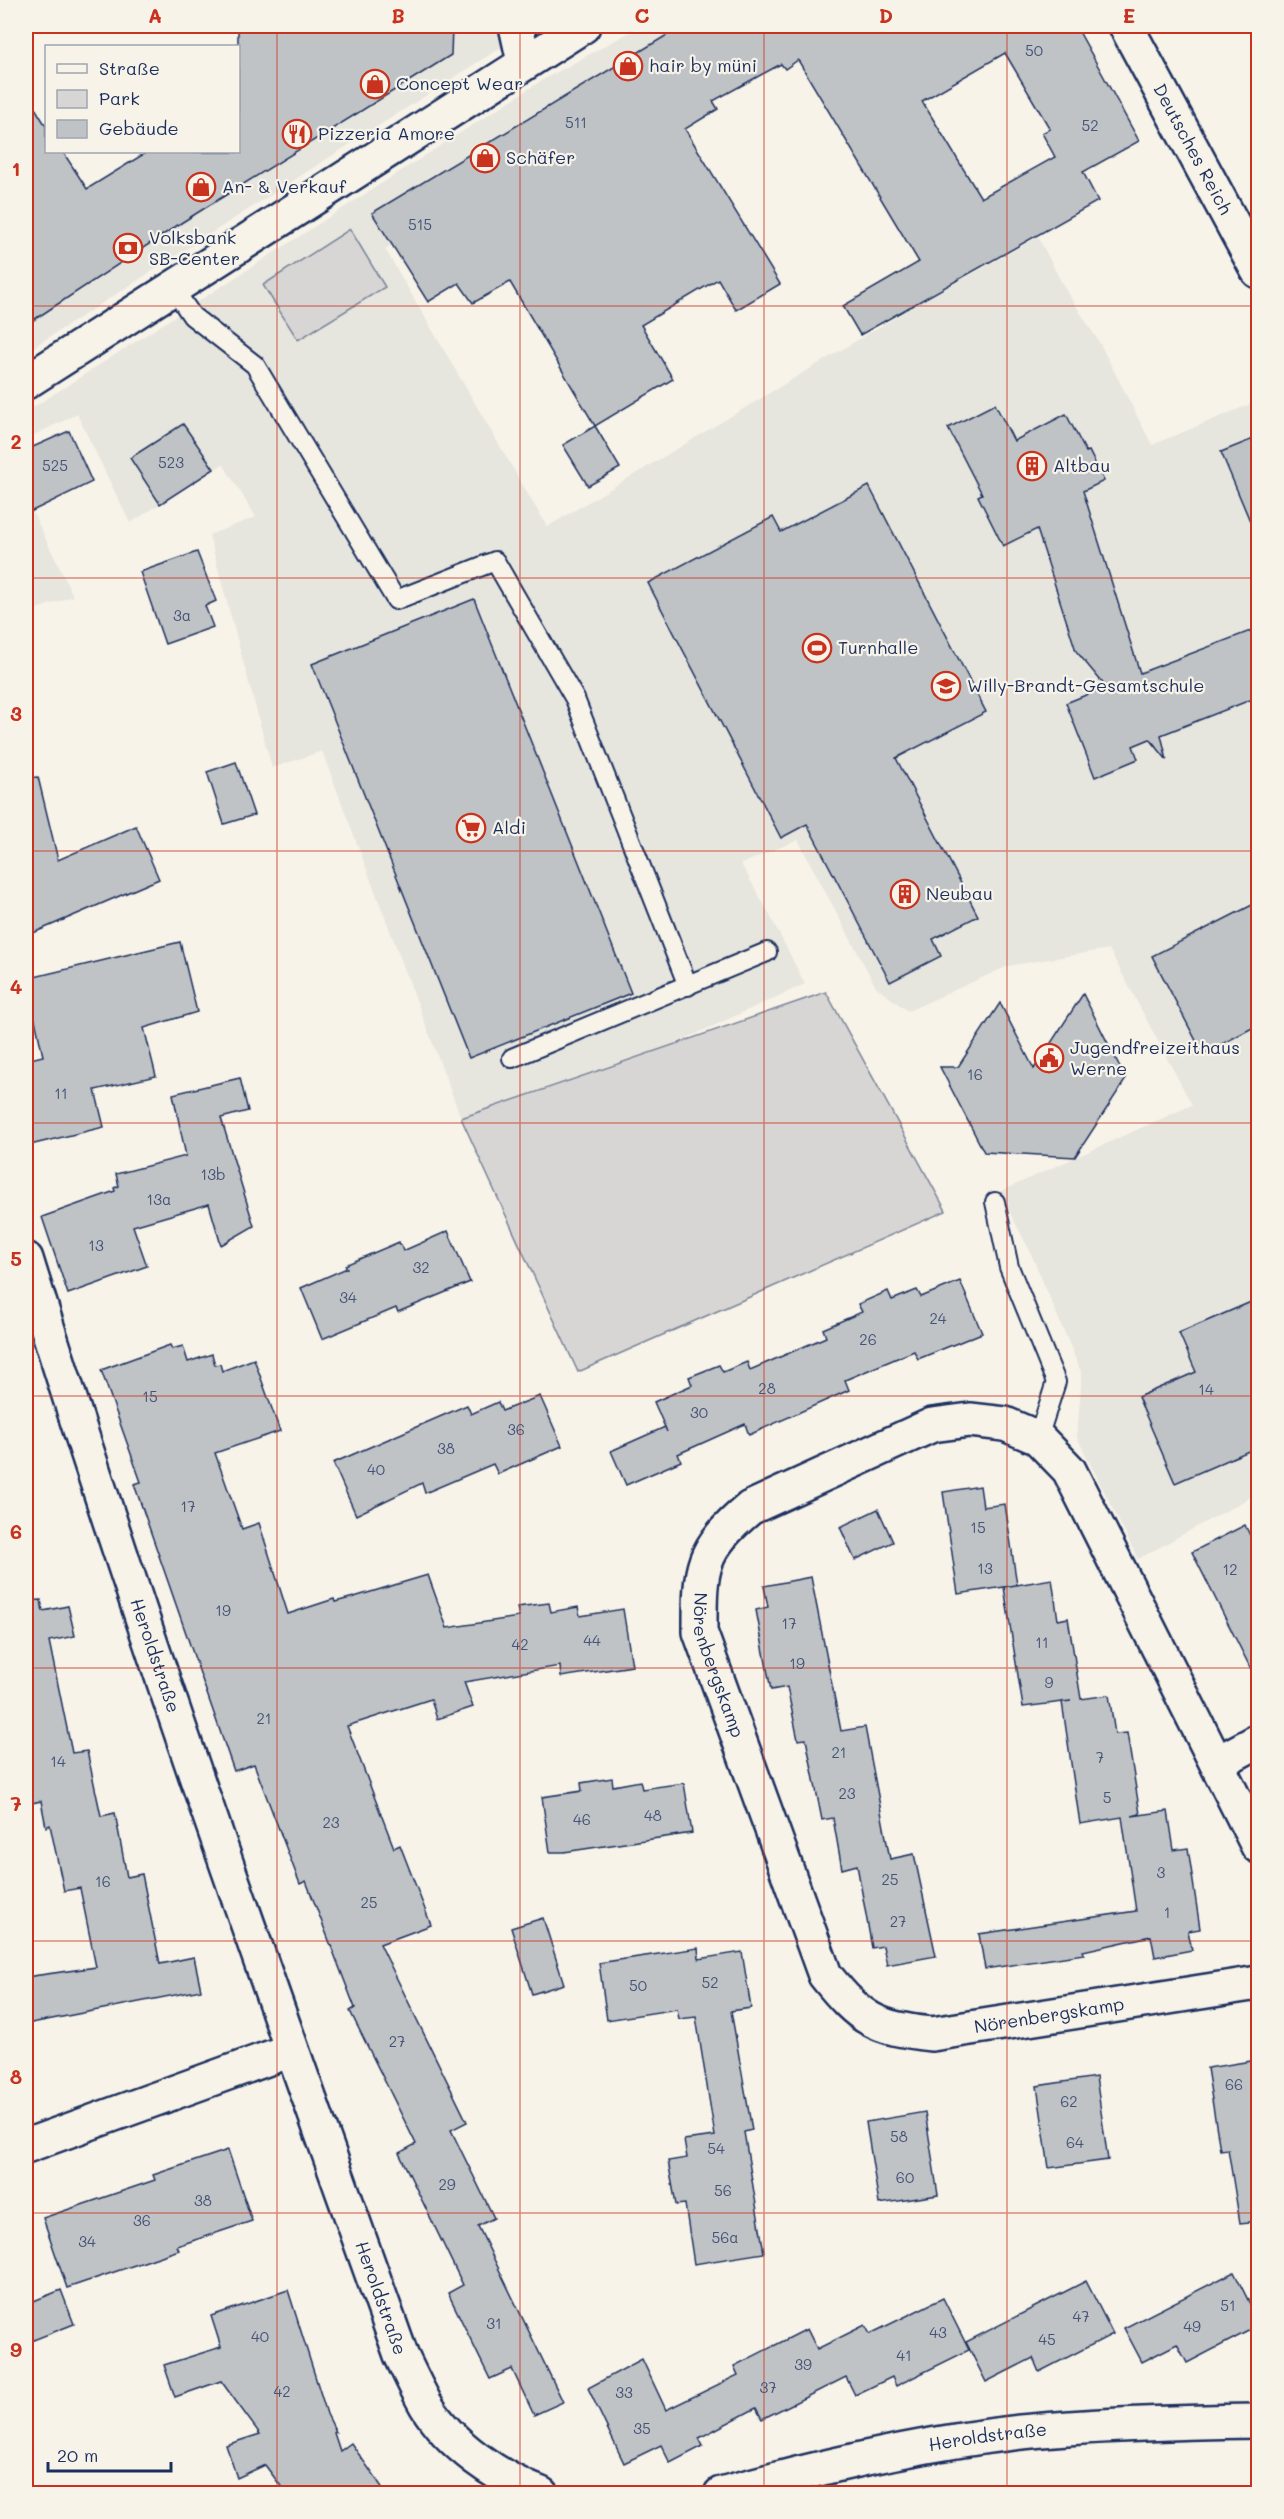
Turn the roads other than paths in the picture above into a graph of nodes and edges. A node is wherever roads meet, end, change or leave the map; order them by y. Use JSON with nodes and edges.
{"nodes":[{"id":1,"x":516,"y":26,"type":"edge"},
{"id":2,"x":583,"y":26,"type":"edge"},
{"id":3,"x":1126,"y":26,"type":"edge"},
{"id":4,"x":524,"y":62,"type":"junction"},
{"id":5,"x":1258,"y":271,"type":"edge"},
{"id":6,"x":172,"y":288,"type":"junction"},
{"id":7,"x":26,"y":382,"type":"edge"},
{"id":8,"x":767,"y":952,"type":"dead end"},
{"id":9,"x":688,"y":986,"type":"junction"},
{"id":10,"x":512,"y":1058,"type":"dead end"},
{"id":11,"x":995,"y":1202,"type":"dead end"},
{"id":12,"x":26,"y":1259,"type":"edge"},
{"id":13,"x":1038,"y":1438,"type":"junction"},
{"id":14,"x":1258,"y":1741,"type":"edge"},
{"id":15,"x":1216,"y":1763,"type":"junction"},
{"id":16,"x":1258,"y":1846,"type":"edge"},
{"id":17,"x":1258,"y":1983,"type":"edge"},
{"id":18,"x":291,"y":2050,"type":"junction"},
{"id":19,"x":26,"y":2146,"type":"edge"},
{"id":20,"x":1258,"y":2421,"type":"edge"},
{"id":21,"x":541,"y":2493,"type":"edge"},
{"id":22,"x":721,"y":2493,"type":"edge"}],
"edges":[{"from":1,"to":4,"type":"street"},
{"from":2,"to":4,"type":"street"},
{"from":3,"to":5,"type":"street","name":"Deutsches Reich"},
{"from":4,"to":6,"type":"street"},
{"from":6,"to":7,"type":"street"},
{"from":6,"to":9,"type":"lane"},
{"from":8,"to":9,"type":"lane"},
{"from":9,"to":10,"type":"lane"},
{"from":11,"to":13,"type":"lane"},
{"from":12,"to":18,"type":"street","name":"Heroldstraße"},
{"from":13,"to":15,"type":"street","name":"Nörenbergskamp"},
{"from":13,"to":17,"type":"street","name":"Nörenbergskamp"},
{"from":14,"to":15,"type":"street"},
{"from":15,"to":16,"type":"street","name":"Nörenbergskamp"},
{"from":18,"to":19,"type":"street"},
{"from":18,"to":21,"type":"street","name":"Heroldstraße"},
{"from":20,"to":22,"type":"street","name":"Heroldstraße"}]}
